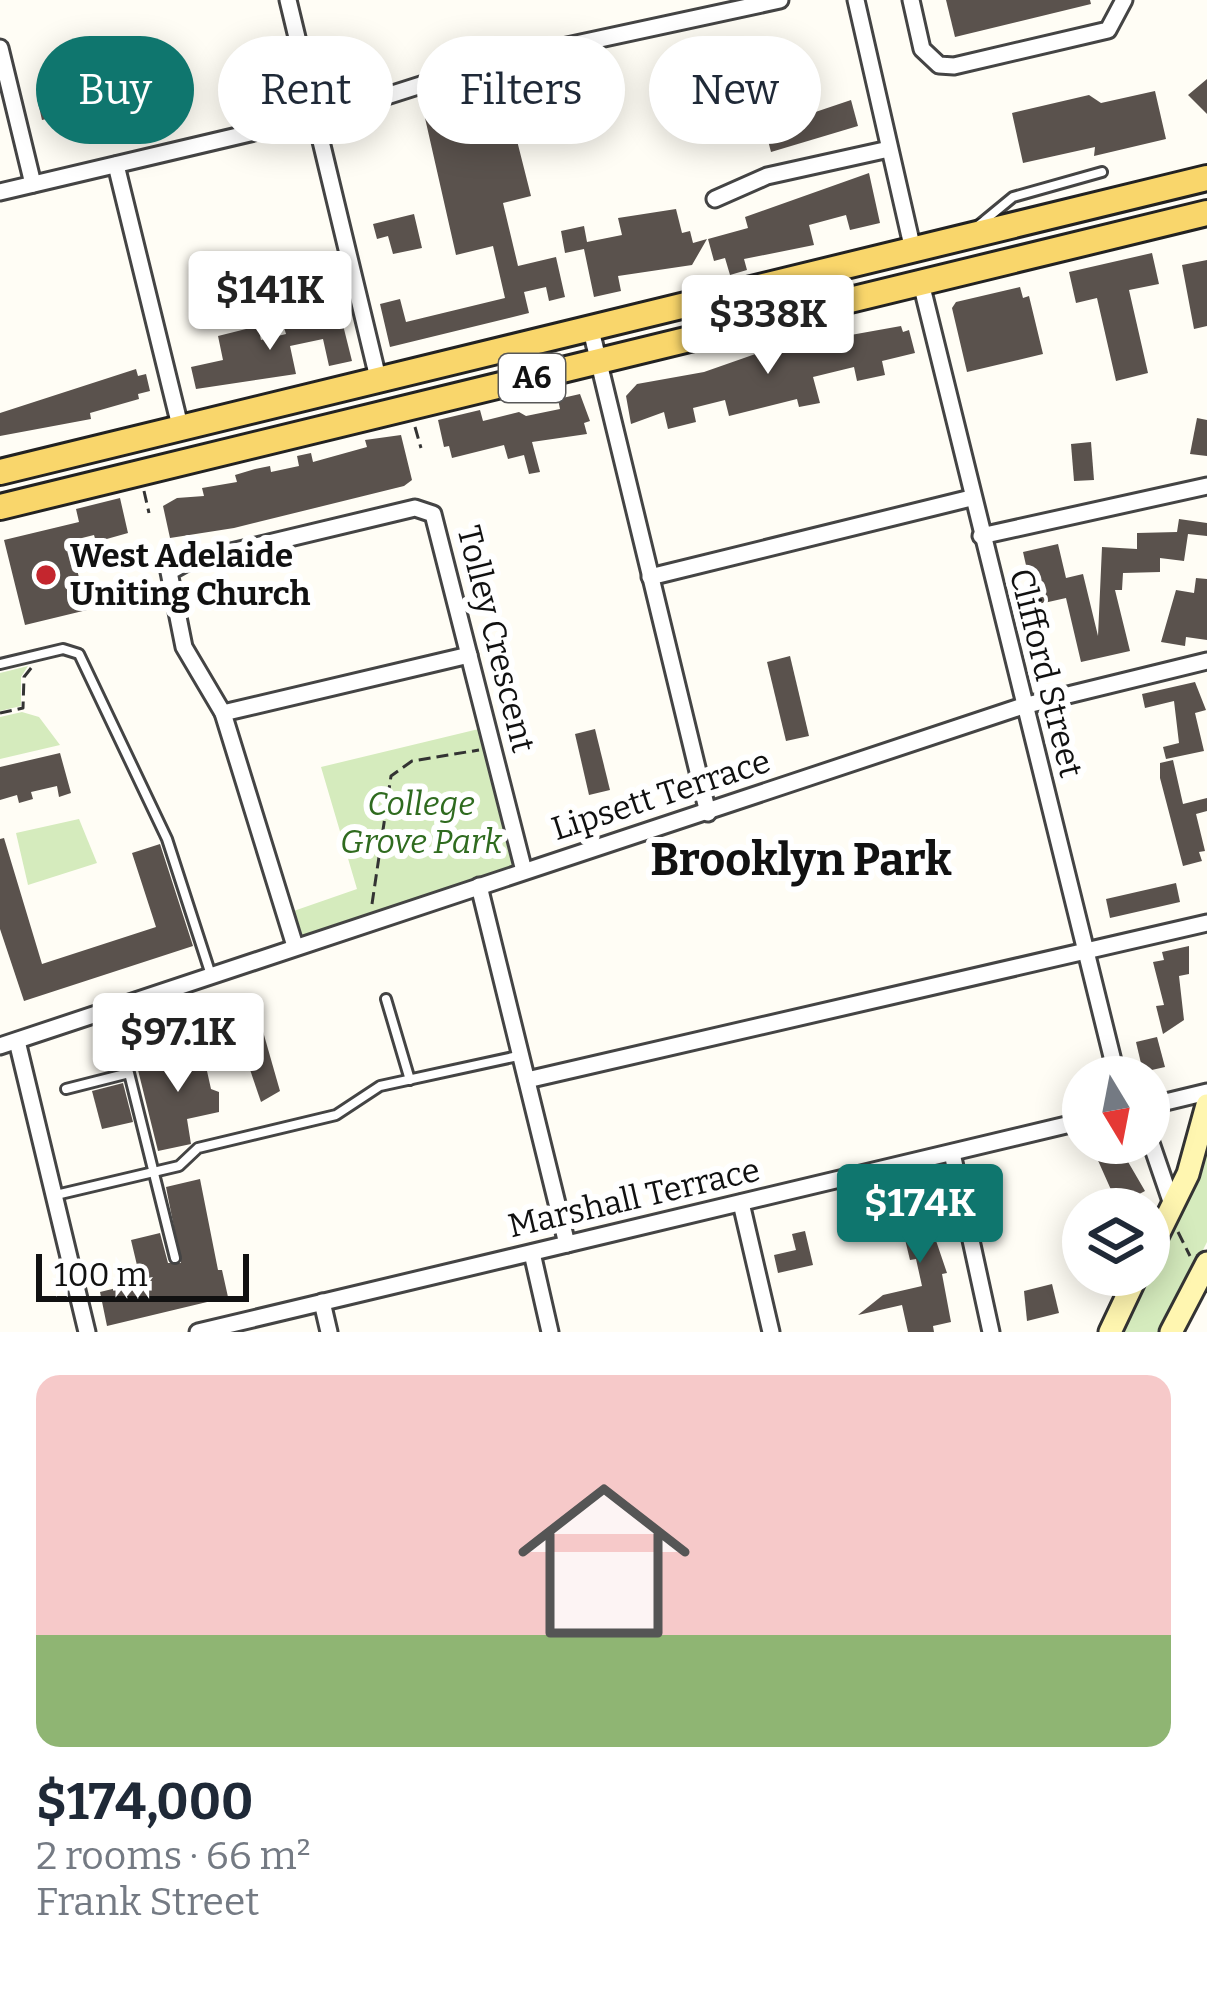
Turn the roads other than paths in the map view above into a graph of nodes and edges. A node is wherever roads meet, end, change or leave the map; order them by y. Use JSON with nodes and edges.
{"nodes":[{"id":1,"x":288,"y":0,"type":"edge"},
{"id":2,"x":780,"y":0,"type":"edge"},
{"id":3,"x":856,"y":0,"type":"edge"},
{"id":4,"x":910,"y":0,"type":"edge"},
{"id":5,"x":1124,"y":0,"type":"edge"},
{"id":6,"x":297,"y":36,"type":"edge"},
{"id":7,"x":0,"y":48,"type":"edge"},
{"id":8,"x":393,"y":94,"type":"edge"},
{"id":9,"x":218,"y":141,"type":"edge"},
{"id":10,"x":322,"y":144,"type":"edge"},
{"id":11,"x":889,"y":149,"type":"junction"},
{"id":12,"x":116,"y":165,"type":"junction"},
{"id":13,"x":1102,"y":172,"type":"dead end"},
{"id":14,"x":1199,"y":179,"type":"edge"},
{"id":15,"x":33,"y":184,"type":"junction"},
{"id":16,"x":0,"y":192,"type":"edge"},
{"id":17,"x":715,"y":200,"type":"dead end"},
{"id":18,"x":1014,"y":212,"type":"junction"},
{"id":19,"x":1207,"y":213,"type":"edge"},
{"id":20,"x":913,"y":250,"type":"junction"},
{"id":21,"x":921,"y":283,"type":"junction"},
{"id":22,"x":590,"y":326,"type":"junction"},
{"id":23,"x":598,"y":362,"type":"junction"},
{"id":24,"x":378,"y":378,"type":"junction"},
{"id":25,"x":270,"y":406,"type":"junction"},
{"id":26,"x":181,"y":430,"type":"junction"},
{"id":27,"x":302,"y":433,"type":"junction"},
{"id":28,"x":0,"y":472,"type":"edge"},
{"id":29,"x":1207,"y":486,"type":"edge"},
{"id":30,"x":971,"y":498,"type":"junction"},
{"id":31,"x":0,"y":507,"type":"edge"},
{"id":32,"x":981,"y":536,"type":"junction"},
{"id":33,"x":650,"y":577,"type":"junction"},
{"id":34,"x":469,"y":655,"type":"junction"},
{"id":35,"x":1207,"y":661,"type":"edge"},
{"id":36,"x":0,"y":664,"type":"edge"},
{"id":37,"x":1023,"y":706,"type":"junction"},
{"id":38,"x":224,"y":713,"type":"junction"},
{"id":39,"x":708,"y":813,"type":"junction"},
{"id":40,"x":524,"y":871,"type":"junction"},
{"id":41,"x":479,"y":886,"type":"junction"},
{"id":42,"x":1207,"y":922,"type":"edge"},
{"id":43,"x":295,"y":946,"type":"junction"},
{"id":44,"x":1084,"y":948,"type":"junction"},
{"id":45,"x":211,"y":975,"type":"junction"},
{"id":46,"x":386,"y":999,"type":"dead end"},
{"id":47,"x":8,"y":1044,"type":"edge"},
{"id":48,"x":520,"y":1055,"type":"junction"},
{"id":49,"x":1112,"y":1056,"type":"edge"},
{"id":50,"x":410,"y":1080,"type":"junction"},
{"id":51,"x":527,"y":1080,"type":"junction"},
{"id":52,"x":66,"y":1089,"type":"dead end"},
{"id":53,"x":1207,"y":1092,"type":"edge"},
{"id":54,"x":1170,"y":1101,"type":"edge"},
{"id":55,"x":1207,"y":1106,"type":"edge"},
{"id":56,"x":1062,"y":1126,"type":"edge"},
{"id":57,"x":952,"y":1153,"type":"junction"},
{"id":58,"x":1157,"y":1164,"type":"edge"},
{"id":59,"x":154,"y":1172,"type":"junction"},
{"id":60,"x":54,"y":1196,"type":"junction"},
{"id":61,"x":741,"y":1203,"type":"junction"},
{"id":62,"x":1171,"y":1211,"type":"joint"},
{"id":63,"x":567,"y":1244,"type":"junction"},
{"id":64,"x":532,"y":1253,"type":"junction"},
{"id":65,"x":175,"y":1258,"type":"dead end"},
{"id":66,"x":1204,"y":1272,"type":"edge"},
{"id":67,"x":1127,"y":1296,"type":"edge"},
{"id":68,"x":322,"y":1302,"type":"junction"},
{"id":69,"x":87,"y":1332,"type":"edge"},
{"id":70,"x":198,"y":1332,"type":"edge"},
{"id":71,"x":329,"y":1332,"type":"edge"},
{"id":72,"x":550,"y":1332,"type":"edge"},
{"id":73,"x":771,"y":1332,"type":"edge"},
{"id":74,"x":992,"y":1332,"type":"edge"},
{"id":75,"x":1109,"y":1332,"type":"edge"},
{"id":76,"x":1171,"y":1332,"type":"edge"}],
"edges":[{"from":1,"to":6,"type":"street"},
{"from":2,"to":8,"type":"street"},
{"from":3,"to":11,"type":"street"},
{"from":4,"to":5,"type":"street"},
{"from":7,"to":15,"type":"street"},
{"from":9,"to":12,"type":"street"},
{"from":10,"to":24,"type":"street"},
{"from":11,"to":17,"type":"street"},
{"from":11,"to":20,"type":"street"},
{"from":12,"to":15,"type":"street"},
{"from":12,"to":26,"type":"street"},
{"from":13,"to":18,"type":"lane"},
{"from":14,"to":18,"type":"main road","number":"A6"},
{"from":15,"to":16,"type":"street"},
{"from":18,"to":20,"type":"main road","number":"A6"},
{"from":19,"to":21,"type":"main road","number":"A6"},
{"from":20,"to":22,"type":"main road","number":"A6"},
{"from":21,"to":23,"type":"main road","number":"A6"},
{"from":21,"to":30,"type":"street","name":"Clifford Street"},
{"from":22,"to":23,"type":"street"},
{"from":22,"to":24,"type":"main road","number":"A6"},
{"from":23,"to":27,"type":"main road","number":"A6"},
{"from":23,"to":33,"type":"street"},
{"from":24,"to":25,"type":"main road","number":"A6"},
{"from":25,"to":26,"type":"main road","number":"A6"},
{"from":25,"to":27,"type":"main road"},
{"from":26,"to":28,"type":"main road","number":"A6"},
{"from":27,"to":31,"type":"main road","number":"A6"},
{"from":29,"to":32,"type":"street"},
{"from":30,"to":32,"type":"street","name":"Clifford Street"},
{"from":30,"to":33,"type":"street"},
{"from":32,"to":37,"type":"street","name":"Clifford Street"},
{"from":33,"to":39,"type":"street"},
{"from":34,"to":38,"type":"street"},
{"from":34,"to":38,"type":"street","name":"Tolley Crescent"},
{"from":34,"to":40,"type":"street","name":"Tolley Crescent"},
{"from":35,"to":37,"type":"street","name":"Lipsett Terrace"},
{"from":36,"to":45,"type":"lane"},
{"from":37,"to":39,"type":"street","name":"Lipsett Terrace"},
{"from":37,"to":44,"type":"street","name":"Clifford Street"},
{"from":38,"to":43,"type":"street","name":"Tolley Crescent"},
{"from":39,"to":40,"type":"street","name":"Lipsett Terrace"},
{"from":40,"to":41,"type":"street","name":"Lipsett Terrace"},
{"from":41,"to":43,"type":"street","name":"Lipsett Terrace"},
{"from":41,"to":48,"type":"street"},
{"from":42,"to":44,"type":"street"},
{"from":43,"to":45,"type":"street","name":"Lipsett Terrace"},
{"from":44,"to":49,"type":"street","name":"Clifford Street"},
{"from":44,"to":51,"type":"street"},
{"from":45,"to":47,"type":"street","name":"Lipsett Terrace"},
{"from":46,"to":50,"type":"lane"},
{"from":47,"to":60,"type":"street"},
{"from":48,"to":50,"type":"lane"},
{"from":48,"to":51,"type":"street"},
{"from":50,"to":59,"type":"lane"},
{"from":51,"to":63,"type":"street"},
{"from":52,"to":59,"type":"lane"},
{"from":53,"to":54,"type":"street"},
{"from":55,"to":62,"type":"main road"},
{"from":56,"to":57,"type":"street","name":"Marshall Terrace"},
{"from":57,"to":61,"type":"street","name":"Marshall Terrace"},
{"from":57,"to":74,"type":"street"},
{"from":58,"to":62,"type":"street"},
{"from":59,"to":60,"type":"lane"},
{"from":59,"to":65,"type":"lane"},
{"from":60,"to":69,"type":"street"},
{"from":61,"to":63,"type":"street","name":"Marshall Terrace"},
{"from":61,"to":73,"type":"street"},
{"from":63,"to":64,"type":"street","name":"Marshall Terrace"},
{"from":64,"to":68,"type":"street","name":"Marshall Terrace"},
{"from":64,"to":72,"type":"street"},
{"from":66,"to":76,"type":"main road"},
{"from":67,"to":75,"type":"main road"},
{"from":68,"to":70,"type":"street","name":"Marshall Terrace"},
{"from":68,"to":71,"type":"street"}]}
